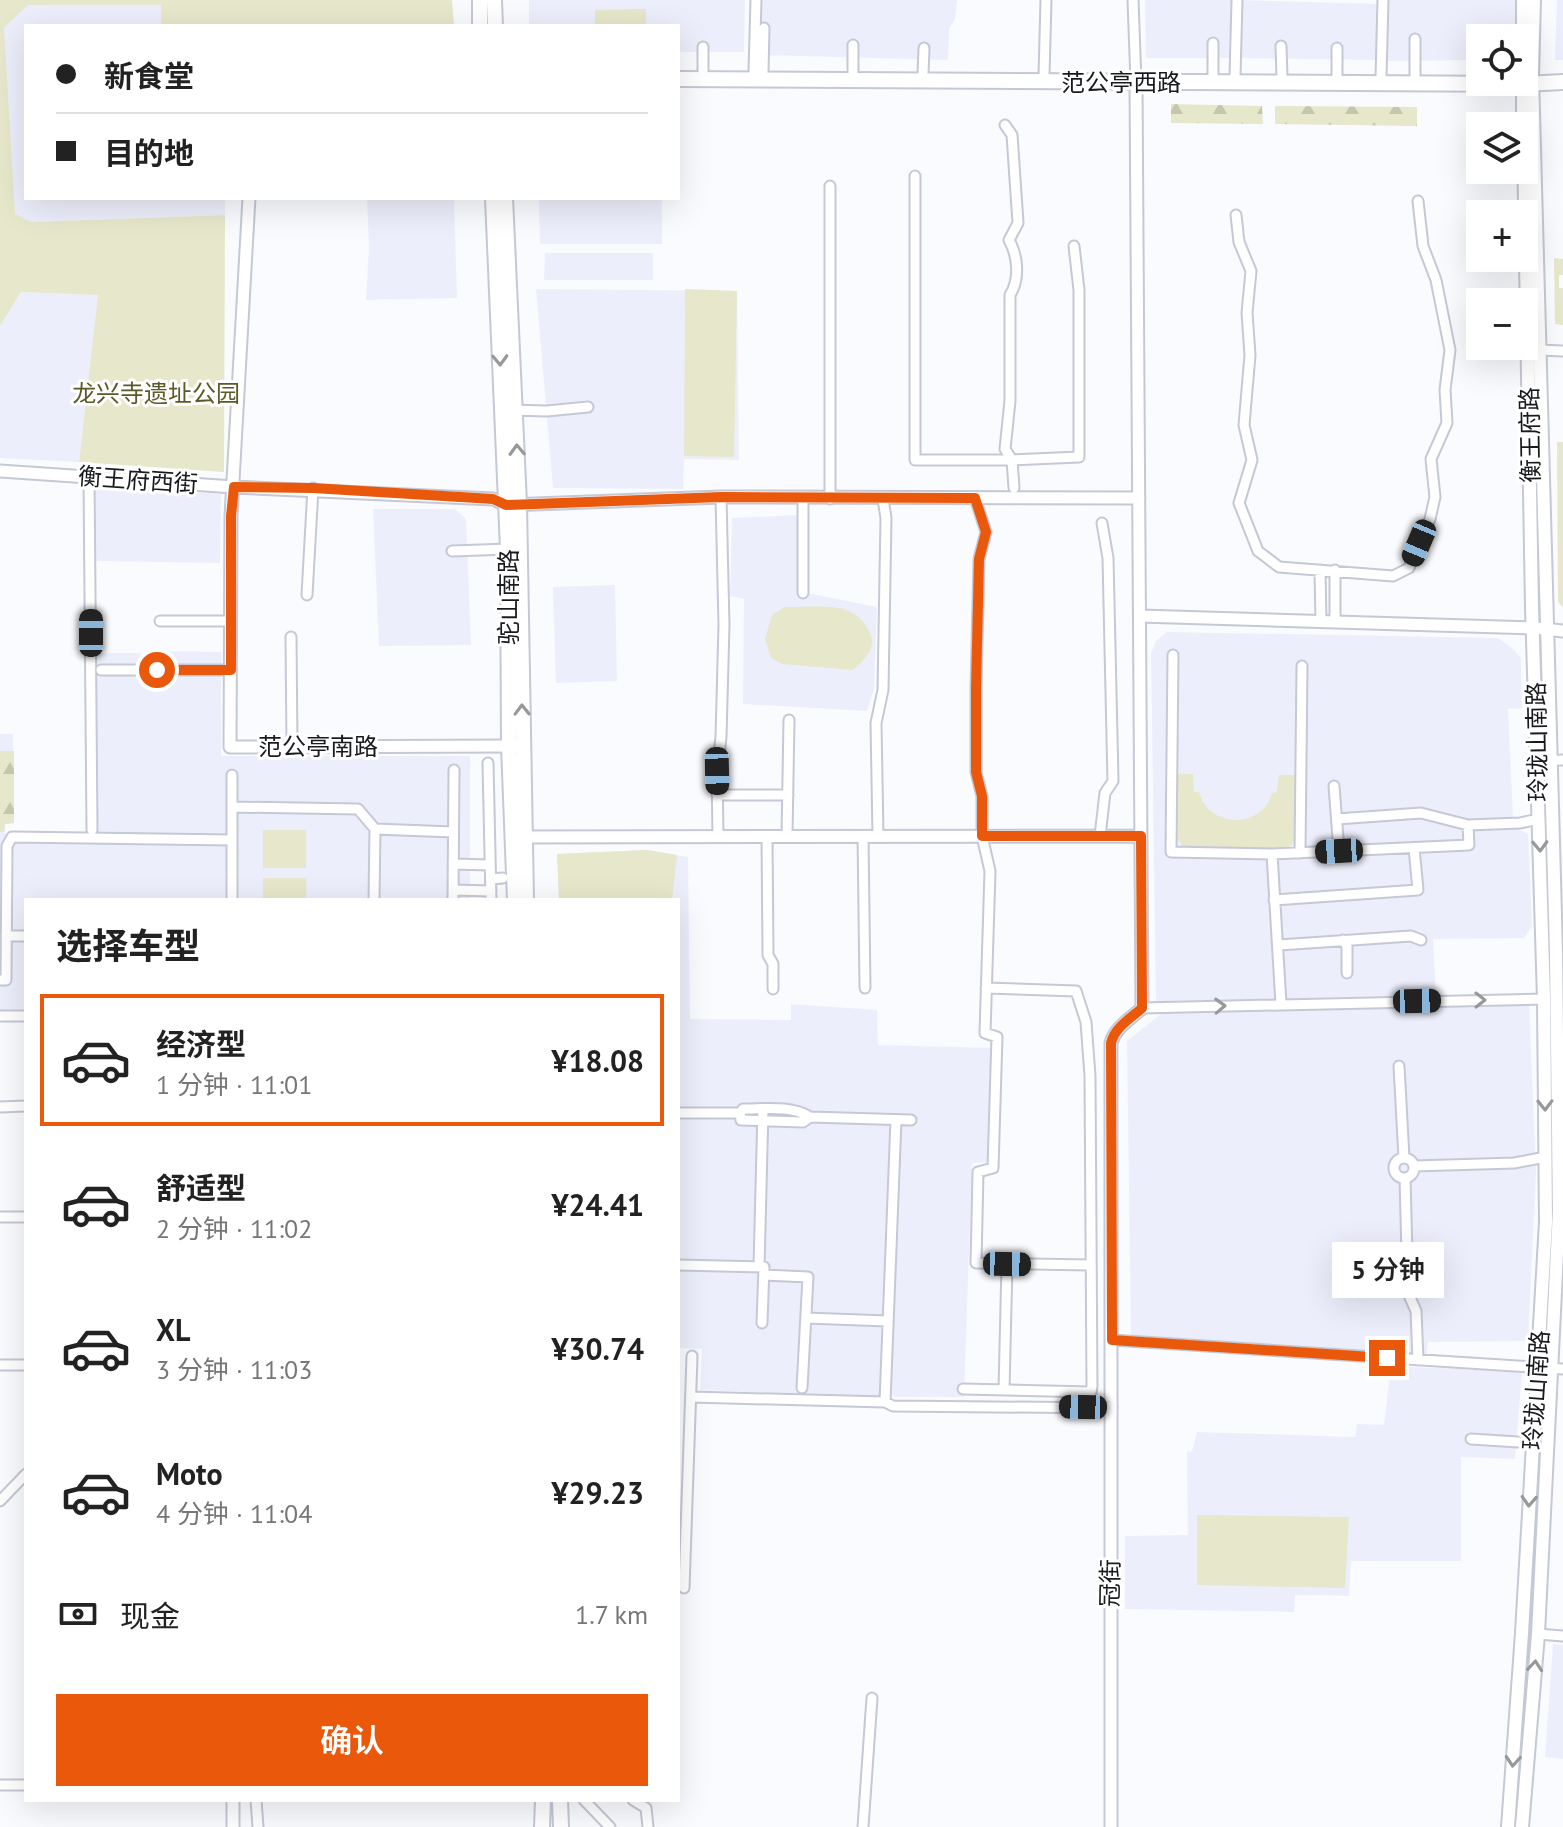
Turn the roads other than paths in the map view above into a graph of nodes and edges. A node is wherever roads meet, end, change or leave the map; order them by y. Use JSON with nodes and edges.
{"nodes":[{"id":1,"x":480,"y":0,"type":"edge"},
{"id":2,"x":494,"y":0,"type":"edge"},
{"id":3,"x":756,"y":0,"type":"edge"},
{"id":4,"x":1046,"y":0,"type":"edge"},
{"id":5,"x":1133,"y":0,"type":"edge"},
{"id":6,"x":1237,"y":0,"type":"edge"},
{"id":7,"x":1383,"y":0,"type":"edge"},
{"id":8,"x":1523,"y":0,"type":"edge"},
{"id":9,"x":1534,"y":0,"type":"edge"},
{"id":10,"x":480,"y":24,"type":"edge"},
{"id":11,"x":495,"y":24,"type":"edge"},
{"id":12,"x":1523,"y":24,"type":"edge"},
{"id":13,"x":1532,"y":24,"type":"edge"},
{"id":14,"x":764,"y":28,"type":"dead end"},
{"id":15,"x":1415,"y":39,"type":"dead end"},
{"id":16,"x":1213,"y":43,"type":"dead end"},
{"id":17,"x":853,"y":45,"type":"dead end"},
{"id":18,"x":1281,"y":46,"type":"dead end"},
{"id":19,"x":703,"y":47,"type":"dead end"},
{"id":20,"x":924,"y":48,"type":"dead end"},
{"id":21,"x":1337,"y":48,"type":"dead end"},
{"id":22,"x":680,"y":71,"type":"edge"},
{"id":23,"x":703,"y":71,"type":"junction"},
{"id":24,"x":759,"y":72,"type":"junction"},
{"id":25,"x":853,"y":73,"type":"junction"},
{"id":26,"x":923,"y":74,"type":"junction"},
{"id":27,"x":1044,"y":75,"type":"junction"},
{"id":28,"x":1563,"y":75,"type":"edge"},
{"id":29,"x":1213,"y":76,"type":"junction"},
{"id":30,"x":1235,"y":76,"type":"junction"},
{"id":31,"x":1282,"y":77,"type":"junction"},
{"id":32,"x":1337,"y":77,"type":"junction"},
{"id":33,"x":1381,"y":77,"type":"junction"},
{"id":34,"x":1415,"y":77,"type":"junction"},
{"id":35,"x":1466,"y":77,"type":"edge"},
{"id":36,"x":680,"y":79,"type":"edge"},
{"id":37,"x":1136,"y":79,"type":"junction"},
{"id":38,"x":1538,"y":79,"type":"edge"},
{"id":39,"x":1466,"y":81,"type":"edge"},
{"id":40,"x":1538,"y":81,"type":"edge"},
{"id":41,"x":1563,"y":82,"type":"edge"},
{"id":42,"x":1528,"y":96,"type":"edge"},
{"id":43,"x":1005,"y":125,"type":"dead end"},
{"id":44,"x":915,"y":176,"type":"dead end"},
{"id":45,"x":1525,"y":184,"type":"edge"},
{"id":46,"x":830,"y":186,"type":"dead end"},
{"id":47,"x":249,"y":200,"type":"edge"},
{"id":48,"x":493,"y":200,"type":"edge"},
{"id":49,"x":505,"y":200,"type":"edge"},
{"id":50,"x":1418,"y":201,"type":"dead end"},
{"id":51,"x":1236,"y":215,"type":"dead end"},
{"id":52,"x":1074,"y":246,"type":"dead end"},
{"id":53,"x":1539,"y":350,"type":"junction"},
{"id":54,"x":1563,"y":351,"type":"edge"},
{"id":55,"x":588,"y":407,"type":"dead end"},
{"id":56,"x":509,"y":410,"type":"junction"},
{"id":57,"x":1012,"y":460,"type":"junction"},
{"id":58,"x":0,"y":471,"type":"edge"},
{"id":59,"x":89,"y":477,"type":"junction"},
{"id":60,"x":234,"y":487,"type":"junction"},
{"id":61,"x":313,"y":488,"type":"junction"},
{"id":62,"x":1014,"y":488,"type":"dead end"},
{"id":63,"x":721,"y":497,"type":"junction"},
{"id":64,"x":975,"y":498,"type":"junction"},
{"id":65,"x":1139,"y":498,"type":"junction"},
{"id":66,"x":803,"y":499,"type":"junction"},
{"id":67,"x":830,"y":499,"type":"junction"},
{"id":68,"x":883,"y":499,"type":"junction"},
{"id":69,"x":513,"y":504,"type":"junction"},
{"id":70,"x":1102,"y":523,"type":"dead end"},
{"id":71,"x":508,"y":549,"type":"junction"},
{"id":72,"x":452,"y":551,"type":"dead end"},
{"id":73,"x":1320,"y":570,"type":"junction"},
{"id":74,"x":1335,"y":570,"type":"junction"},
{"id":75,"x":803,"y":593,"type":"dead end"},
{"id":76,"x":307,"y":595,"type":"dead end"},
{"id":77,"x":1140,"y":616,"type":"junction"},
{"id":78,"x":160,"y":621,"type":"dead end"},
{"id":79,"x":231,"y":621,"type":"junction"},
{"id":80,"x":1321,"y":622,"type":"junction"},
{"id":81,"x":1335,"y":622,"type":"junction"},
{"id":82,"x":1540,"y":628,"type":"junction"},
{"id":83,"x":1563,"y":631,"type":"edge"},
{"id":84,"x":291,"y":637,"type":"dead end"},
{"id":85,"x":1173,"y":655,"type":"dead end"},
{"id":86,"x":1302,"y":666,"type":"dead end"},
{"id":87,"x":101,"y":670,"type":"dead end"},
{"id":88,"x":231,"y":670,"type":"junction"},
{"id":89,"x":789,"y":720,"type":"dead end"},
{"id":90,"x":292,"y":746,"type":"junction"},
{"id":91,"x":515,"y":746,"type":"junction"},
{"id":92,"x":1550,"y":761,"type":"edge"},
{"id":93,"x":488,"y":763,"type":"dead end"},
{"id":94,"x":454,"y":770,"type":"dead end"},
{"id":95,"x":232,"y":775,"type":"dead end"},
{"id":96,"x":1334,"y":786,"type":"dead end"},
{"id":97,"x":717,"y":795,"type":"junction"},
{"id":98,"x":788,"y":795,"type":"junction"},
{"id":99,"x":232,"y":807,"type":"junction"},
{"id":100,"x":1337,"y":819,"type":"junction"},
{"id":101,"x":1539,"y":819,"type":"junction"},
{"id":102,"x":1468,"y":825,"type":"junction"},
{"id":103,"x":375,"y":829,"type":"junction"},
{"id":104,"x":92,"y":830,"type":"dead end"},
{"id":105,"x":453,"y":832,"type":"junction"},
{"id":106,"x":718,"y":836,"type":"junction"},
{"id":107,"x":767,"y":836,"type":"junction"},
{"id":108,"x":787,"y":836,"type":"junction"},
{"id":109,"x":863,"y":836,"type":"junction"},
{"id":110,"x":878,"y":836,"type":"junction"},
{"id":111,"x":982,"y":836,"type":"junction"},
{"id":112,"x":1100,"y":836,"type":"junction"},
{"id":113,"x":1141,"y":836,"type":"junction"},
{"id":114,"x":518,"y":837,"type":"junction"},
{"id":115,"x":232,"y":840,"type":"junction"},
{"id":116,"x":4,"y":846,"type":"edge"},
{"id":117,"x":1414,"y":848,"type":"junction"},
{"id":118,"x":1339,"y":851,"type":"junction"},
{"id":119,"x":1300,"y":853,"type":"junction"},
{"id":120,"x":1272,"y":854,"type":"junction"},
{"id":121,"x":453,"y":864,"type":"junction"},
{"id":122,"x":490,"y":865,"type":"junction"},
{"id":123,"x":503,"y":878,"type":"dead end"},
{"id":124,"x":491,"y":879,"type":"junction"},
{"id":125,"x":453,"y":895,"type":"edge"},
{"id":126,"x":491,"y":895,"type":"edge"},
{"id":127,"x":232,"y":898,"type":"edge"},
{"id":128,"x":374,"y":898,"type":"edge"},
{"id":129,"x":515,"y":898,"type":"edge"},
{"id":130,"x":526,"y":898,"type":"edge"},
{"id":131,"x":1274,"y":900,"type":"junction"},
{"id":132,"x":6,"y":936,"type":"junction"},
{"id":133,"x":24,"y":936,"type":"edge"},
{"id":134,"x":1343,"y":940,"type":"junction"},
{"id":135,"x":1421,"y":940,"type":"dead end"},
{"id":136,"x":1279,"y":945,"type":"junction"},
{"id":137,"x":1347,"y":973,"type":"dead end"},
{"id":138,"x":0,"y":980,"type":"edge"},
{"id":139,"x":865,"y":988,"type":"dead end"},
{"id":140,"x":986,"y":988,"type":"junction"},
{"id":141,"x":773,"y":989,"type":"dead end"},
{"id":142,"x":1544,"y":999,"type":"junction"},
{"id":143,"x":1281,"y":1004,"type":"junction"},
{"id":144,"x":1142,"y":1008,"type":"junction"},
{"id":145,"x":0,"y":1016,"type":"edge"},
{"id":146,"x":24,"y":1016,"type":"edge"},
{"id":147,"x":1399,"y":1066,"type":"dead end"},
{"id":148,"x":24,"y":1106,"type":"edge"},
{"id":149,"x":0,"y":1107,"type":"edge"},
{"id":150,"x":763,"y":1109,"type":"junction"},
{"id":151,"x":680,"y":1113,"type":"edge"},
{"id":152,"x":740,"y":1113,"type":"junction"},
{"id":153,"x":810,"y":1117,"type":"junction"},
{"id":154,"x":896,"y":1120,"type":"junction"},
{"id":155,"x":911,"y":1120,"type":"dead end"},
{"id":156,"x":763,"y":1122,"type":"junction"},
{"id":157,"x":1546,"y":1157,"type":"junction"},
{"id":158,"x":1404,"y":1158,"type":"junction"},
{"id":159,"x":1414,"y":1166,"type":"junction"},
{"id":160,"x":1405,"y":1178,"type":"junction"},
{"id":161,"x":1561,"y":1211,"type":"edge"},
{"id":162,"x":0,"y":1217,"type":"edge"},
{"id":163,"x":24,"y":1217,"type":"edge"},
{"id":164,"x":1007,"y":1264,"type":"junction"},
{"id":165,"x":680,"y":1265,"type":"edge"},
{"id":166,"x":1090,"y":1265,"type":"junction"},
{"id":167,"x":762,"y":1271,"type":"junction"},
{"id":168,"x":806,"y":1318,"type":"junction"},
{"id":169,"x":888,"y":1321,"type":"junction"},
{"id":170,"x":762,"y":1323,"type":"dead end"},
{"id":171,"x":1112,"y":1340,"type":"junction"},
{"id":172,"x":692,"y":1356,"type":"dead end"},
{"id":173,"x":1418,"y":1360,"type":"junction"},
{"id":174,"x":0,"y":1365,"type":"edge"},
{"id":175,"x":24,"y":1365,"type":"edge"},
{"id":176,"x":1551,"y":1368,"type":"edge"},
{"id":177,"x":802,"y":1388,"type":"dead end"},
{"id":178,"x":963,"y":1389,"type":"dead end"},
{"id":179,"x":1004,"y":1390,"type":"junction"},
{"id":180,"x":691,"y":1397,"type":"junction"},
{"id":181,"x":885,"y":1402,"type":"junction"},
{"id":182,"x":1112,"y":1408,"type":"junction"},
{"id":183,"x":1471,"y":1439,"type":"dead end"},
{"id":184,"x":1533,"y":1443,"type":"junction"},
{"id":185,"x":24,"y":1476,"type":"edge"},
{"id":186,"x":0,"y":1501,"type":"edge"},
{"id":187,"x":684,"y":1588,"type":"dead end"},
{"id":188,"x":1538,"y":1634,"type":"junction"},
{"id":189,"x":1563,"y":1636,"type":"edge"},
{"id":190,"x":872,"y":1698,"type":"dead end"},
{"id":191,"x":0,"y":1785,"type":"edge"},
{"id":192,"x":24,"y":1785,"type":"edge"},
{"id":193,"x":233,"y":1802,"type":"edge"},
{"id":194,"x":256,"y":1802,"type":"edge"},
{"id":195,"x":543,"y":1802,"type":"edge"},
{"id":196,"x":560,"y":1802,"type":"edge"},
{"id":197,"x":587,"y":1802,"type":"edge"},
{"id":198,"x":636,"y":1802,"type":"edge"},
{"id":199,"x":233,"y":1827,"type":"edge"},
{"id":200,"x":258,"y":1827,"type":"edge"},
{"id":201,"x":542,"y":1827,"type":"edge"},
{"id":202,"x":561,"y":1827,"type":"edge"},
{"id":203,"x":610,"y":1827,"type":"edge"},
{"id":204,"x":648,"y":1827,"type":"edge"},
{"id":205,"x":863,"y":1827,"type":"edge"},
{"id":206,"x":1111,"y":1827,"type":"edge"},
{"id":207,"x":1508,"y":1827,"type":"edge"},
{"id":208,"x":1522,"y":1827,"type":"edge"}],
"edges":[{"from":1,"to":10,"type":"main road"},
{"from":2,"to":11,"type":"main road"},
{"from":3,"to":24,"type":"street"},
{"from":4,"to":27,"type":"street"},
{"from":5,"to":37,"type":"street"},
{"from":6,"to":30,"type":"street"},
{"from":7,"to":33,"type":"street"},
{"from":8,"to":12,"type":"main road"},
{"from":9,"to":13,"type":"main road","name":"衡王府路"},
{"from":14,"to":24,"type":"street"},
{"from":15,"to":34,"type":"street"},
{"from":16,"to":29,"type":"street"},
{"from":17,"to":25,"type":"street"},
{"from":18,"to":31,"type":"street"},
{"from":19,"to":23,"type":"street"},
{"from":20,"to":26,"type":"street"},
{"from":21,"to":32,"type":"street"},
{"from":22,"to":23,"type":"main road","name":"范公亭西路"},
{"from":23,"to":24,"type":"main road","name":"范公亭西路"},
{"from":24,"to":25,"type":"main road","name":"范公亭西路"},
{"from":25,"to":26,"type":"main road","name":"范公亭西路"},
{"from":26,"to":27,"type":"main road","name":"范公亭西路"},
{"from":27,"to":37,"type":"main road","name":"范公亭西路"},
{"from":28,"to":38,"type":"main road","name":"范公亭西路"},
{"from":29,"to":30,"type":"main road","name":"范公亭西路"},
{"from":29,"to":37,"type":"main road","name":"范公亭西路"},
{"from":30,"to":31,"type":"main road","name":"范公亭西路"},
{"from":31,"to":32,"type":"main road","name":"范公亭西路"},
{"from":32,"to":33,"type":"main road","name":"范公亭西路"},
{"from":33,"to":34,"type":"main road","name":"范公亭西路"},
{"from":34,"to":35,"type":"main road","name":"范公亭西路"},
{"from":36,"to":37,"type":"main road","name":"范公亭西路"},
{"from":37,"to":39,"type":"main road","name":"范公亭西路"},
{"from":37,"to":65,"type":"street"},
{"from":40,"to":41,"type":"main road","name":"范公亭西路"},
{"from":42,"to":53,"type":"main road","name":"衡王府路"},
{"from":43,"to":57,"type":"street"},
{"from":44,"to":57,"type":"street"},
{"from":45,"to":82,"type":"main road","name":"衡王府路"},
{"from":46,"to":67,"type":"street"},
{"from":47,"to":60,"type":"street","name":"范公亭南路"},
{"from":48,"to":56,"type":"main road","name":"驼山南路","one_way":true},
{"from":49,"to":56,"type":"main road","name":"驼山南路"},
{"from":50,"to":74,"type":"street"},
{"from":51,"to":73,"type":"street"},
{"from":52,"to":57,"type":"street"},
{"from":53,"to":54,"type":"street"},
{"from":53,"to":82,"type":"main road","name":"衡王府路"},
{"from":55,"to":56,"type":"street"},
{"from":56,"to":69,"type":"main road","name":"驼山南路"},
{"from":57,"to":62,"type":"street"},
{"from":58,"to":59,"type":"street","name":"衡王府西街"},
{"from":59,"to":60,"type":"street","name":"衡王府西街"},
{"from":59,"to":104,"type":"street"},
{"from":60,"to":61,"type":"street","name":"衡王府西街"},
{"from":60,"to":79,"type":"street","name":"范公亭南路"},
{"from":61,"to":69,"type":"street","name":"衡王府西街"},
{"from":61,"to":76,"type":"street"},
{"from":63,"to":66,"type":"street","name":"衡王府西街"},
{"from":63,"to":69,"type":"street","name":"衡王府西街"},
{"from":63,"to":97,"type":"street"},
{"from":64,"to":65,"type":"street","name":"衡王府西街"},
{"from":64,"to":68,"type":"street","name":"衡王府西街"},
{"from":64,"to":111,"type":"street"},
{"from":65,"to":77,"type":"street"},
{"from":66,"to":67,"type":"street","name":"衡王府西街"},
{"from":66,"to":75,"type":"street"},
{"from":67,"to":68,"type":"street","name":"衡王府西街"},
{"from":68,"to":110,"type":"street"},
{"from":69,"to":71,"type":"main road","name":"驼山南路"},
{"from":91,"to":69,"type":"main road","name":"驼山南路","one_way":true},
{"from":70,"to":112,"type":"street"},
{"from":71,"to":72,"type":"street"},
{"from":71,"to":91,"type":"main road","name":"驼山南路"},
{"from":73,"to":74,"type":"street"},
{"from":73,"to":80,"type":"street"},
{"from":74,"to":81,"type":"street"},
{"from":77,"to":80,"type":"street"},
{"from":77,"to":113,"type":"street"},
{"from":78,"to":79,"type":"street"},
{"from":79,"to":88,"type":"street","name":"范公亭南路"},
{"from":80,"to":81,"type":"street"},
{"from":81,"to":82,"type":"street"},
{"from":82,"to":83,"type":"street"},
{"from":82,"to":92,"type":"main road","name":"玲珑山南路"},
{"from":84,"to":90,"type":"street"},
{"from":85,"to":120,"type":"street"},
{"from":86,"to":119,"type":"street"},
{"from":87,"to":88,"type":"street"},
{"from":88,"to":90,"type":"street","name":"范公亭南路"},
{"from":89,"to":98,"type":"street"},
{"from":90,"to":91,"type":"street","name":"范公亭南路"},
{"from":91,"to":114,"type":"main road","name":"驼山南路"},
{"from":92,"to":101,"type":"main road","name":"玲珑山南路"},
{"from":92,"to":161,"type":"main road","name":"玲珑山南路"},
{"from":93,"to":122,"type":"street"},
{"from":94,"to":105,"type":"street"},
{"from":95,"to":99,"type":"street"},
{"from":96,"to":100,"type":"street"},
{"from":97,"to":98,"type":"street"},
{"from":97,"to":106,"type":"street"},
{"from":98,"to":108,"type":"street"},
{"from":99,"to":103,"type":"street"},
{"from":99,"to":115,"type":"street"},
{"from":100,"to":102,"type":"street"},
{"from":100,"to":118,"type":"street"},
{"from":101,"to":102,"type":"street"},
{"from":101,"to":142,"type":"main road","name":"玲珑山南路","one_way":true},
{"from":102,"to":117,"type":"street"},
{"from":103,"to":105,"type":"street"},
{"from":103,"to":128,"type":"street"},
{"from":105,"to":121,"type":"street"},
{"from":106,"to":107,"type":"street"},
{"from":106,"to":114,"type":"street"},
{"from":107,"to":108,"type":"street"},
{"from":107,"to":141,"type":"street"},
{"from":108,"to":109,"type":"street"},
{"from":109,"to":110,"type":"street"},
{"from":109,"to":139,"type":"street"},
{"from":110,"to":111,"type":"street"},
{"from":111,"to":112,"type":"street"},
{"from":111,"to":140,"type":"street"},
{"from":112,"to":113,"type":"street"},
{"from":113,"to":144,"type":"street"},
{"from":114,"to":129,"type":"main road","name":"驼山南路"},
{"from":114,"to":130,"type":"main road","name":"驼山南路"},
{"from":115,"to":116,"type":"street"},
{"from":115,"to":127,"type":"street"},
{"from":116,"to":132,"type":"street"},
{"from":117,"to":118,"type":"street"},
{"from":117,"to":131,"type":"street"},
{"from":118,"to":119,"type":"street"},
{"from":119,"to":120,"type":"street"},
{"from":120,"to":131,"type":"street"},
{"from":121,"to":122,"type":"street"},
{"from":121,"to":125,"type":"street"},
{"from":122,"to":124,"type":"street"},
{"from":123,"to":124,"type":"street"},
{"from":124,"to":126,"type":"street"},
{"from":125,"to":126,"type":"street"},
{"from":131,"to":136,"type":"street"},
{"from":132,"to":133,"type":"street"},
{"from":132,"to":138,"type":"street"},
{"from":134,"to":135,"type":"street"},
{"from":134,"to":136,"type":"street"},
{"from":134,"to":137,"type":"street"},
{"from":136,"to":143,"type":"street"},
{"from":140,"to":164,"type":"street"},
{"from":140,"to":166,"type":"street"},
{"from":143,"to":142,"type":"street","one_way":true},
{"from":142,"to":157,"type":"main road","name":"玲珑山南路","one_way":true},
{"from":144,"to":143,"type":"street","one_way":true},
{"from":144,"to":171,"type":"street","name":"冠街"},
{"from":145,"to":146,"type":"street"},
{"from":147,"to":158,"type":"street"},
{"from":148,"to":149,"type":"street"},
{"from":150,"to":152,"type":"street"},
{"from":150,"to":153,"type":"street"},
{"from":150,"to":156,"type":"street"},
{"from":151,"to":152,"type":"street"},
{"from":152,"to":156,"type":"street"},
{"from":153,"to":154,"type":"street"},
{"from":153,"to":156,"type":"street"},
{"from":154,"to":155,"type":"street"},
{"from":154,"to":169,"type":"street"},
{"from":156,"to":167,"type":"street"},
{"from":157,"to":159,"type":"street"},
{"from":157,"to":176,"type":"main road","name":"玲珑山南路"},
{"from":158,"to":159,"type":"street"},
{"from":158,"to":160,"type":"street"},
{"from":159,"to":160,"type":"street"},
{"from":160,"to":173,"type":"street"},
{"from":161,"to":176,"type":"main road","name":"玲珑山南路"},
{"from":162,"to":163,"type":"street"},
{"from":164,"to":166,"type":"street"},
{"from":164,"to":179,"type":"street"},
{"from":165,"to":167,"type":"street"},
{"from":166,"to":179,"type":"street"},
{"from":167,"to":168,"type":"street"},
{"from":167,"to":170,"type":"street"},
{"from":168,"to":169,"type":"street"},
{"from":168,"to":177,"type":"street"},
{"from":169,"to":181,"type":"street"},
{"from":171,"to":173,"type":"street"},
{"from":171,"to":182,"type":"street","name":"冠街"},
{"from":172,"to":180,"type":"street"},
{"from":173,"to":176,"type":"street"},
{"from":174,"to":175,"type":"street"},
{"from":176,"to":184,"type":"main road","name":"玲珑山南路"},
{"from":176,"to":188,"type":"main road","name":"玲珑山南路"},
{"from":178,"to":179,"type":"street"},
{"from":180,"to":181,"type":"street"},
{"from":180,"to":187,"type":"street"},
{"from":181,"to":182,"type":"street"},
{"from":182,"to":206,"type":"street","name":"冠街"},
{"from":183,"to":184,"type":"street"},
{"from":184,"to":207,"type":"main road","name":"玲珑山南路","one_way":true},
{"from":185,"to":186,"type":"street"},
{"from":188,"to":189,"type":"street"},
{"from":208,"to":188,"type":"main road","name":"玲珑山南路","one_way":true},
{"from":190,"to":205,"type":"street"},
{"from":191,"to":192,"type":"street"},
{"from":193,"to":199,"type":"street"},
{"from":194,"to":200,"type":"street"},
{"from":195,"to":201,"type":"main road"},
{"from":196,"to":202,"type":"main road"},
{"from":197,"to":203,"type":"street"},
{"from":198,"to":204,"type":"street"}]}
